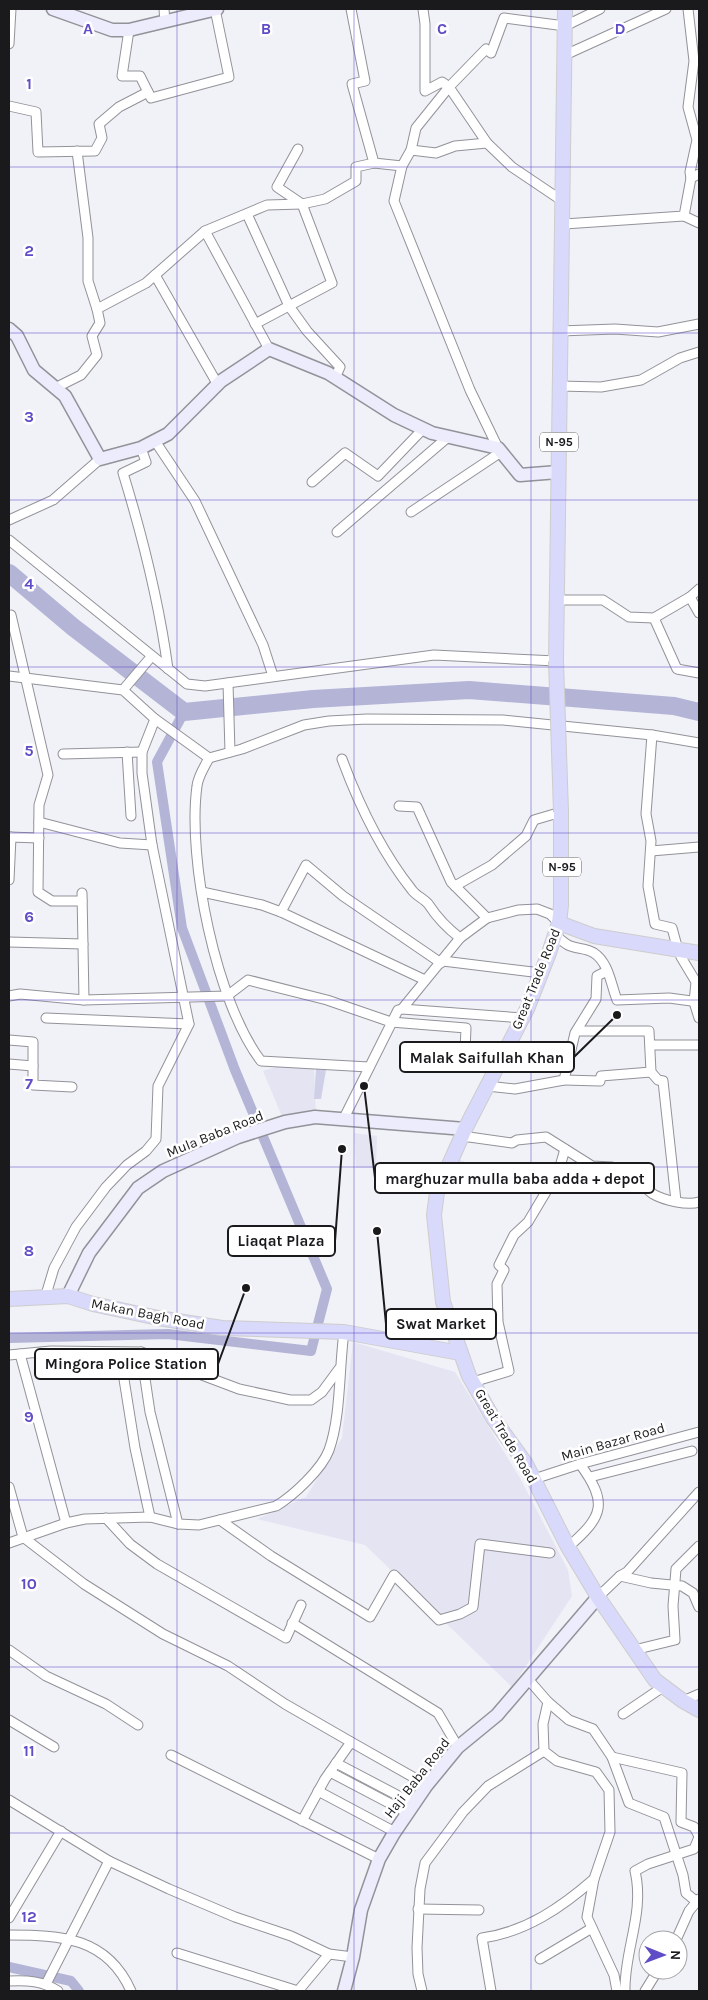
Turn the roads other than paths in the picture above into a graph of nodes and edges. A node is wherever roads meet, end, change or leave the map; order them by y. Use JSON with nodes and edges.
{"nodes":[{"id":1,"x":10,"y":9,"type":"edge"},
{"id":2,"x":52,"y":9,"type":"edge"},
{"id":3,"x":164,"y":9,"type":"edge"},
{"id":4,"x":216,"y":9,"type":"edge"},
{"id":5,"x":351,"y":9,"type":"edge"},
{"id":6,"x":423,"y":9,"type":"edge"},
{"id":7,"x":565,"y":9,"type":"edge"},
{"id":8,"x":600,"y":9,"type":"edge"},
{"id":9,"x":666,"y":9,"type":"edge"},
{"id":10,"x":688,"y":9,"type":"edge"},
{"id":11,"x":165,"y":22,"type":"junction"},
{"id":12,"x":565,"y":26,"type":"junction"},
{"id":13,"x":129,"y":30,"type":"junction"},
{"id":14,"x":9,"y":44,"type":"edge"},
{"id":15,"x":565,"y":55,"type":"junction"},
{"id":16,"x":449,"y":87,"type":"junction"},
{"id":17,"x":148,"y":92,"type":"junction"},
{"id":18,"x":9,"y":106,"type":"edge"},
{"id":19,"x":487,"y":144,"type":"junction"},
{"id":20,"x":298,"y":149,"type":"dead end"},
{"id":21,"x":411,"y":150,"type":"junction"},
{"id":22,"x":77,"y":151,"type":"junction"},
{"id":23,"x":374,"y":163,"type":"junction"},
{"id":24,"x":402,"y":166,"type":"junction"},
{"id":25,"x":695,"y":176,"type":"edge"},
{"id":26,"x":564,"y":202,"type":"junction"},
{"id":27,"x":302,"y":204,"type":"junction"},
{"id":28,"x":247,"y":214,"type":"junction"},
{"id":29,"x":684,"y":216,"type":"junction"},
{"id":30,"x":699,"y":223,"type":"edge"},
{"id":31,"x":564,"y":224,"type":"junction"},
{"id":32,"x":205,"y":231,"type":"junction"},
{"id":33,"x":155,"y":275,"type":"junction"},
{"id":34,"x":289,"y":306,"type":"junction"},
{"id":35,"x":97,"y":308,"type":"junction"},
{"id":36,"x":255,"y":324,"type":"junction"},
{"id":37,"x":699,"y":324,"type":"edge"},
{"id":38,"x":9,"y":329,"type":"edge"},
{"id":39,"x":560,"y":331,"type":"junction"},
{"id":40,"x":269,"y":349,"type":"junction"},
{"id":41,"x":699,"y":352,"type":"edge"},
{"id":42,"x":335,"y":378,"type":"junction"},
{"id":43,"x":218,"y":385,"type":"junction"},
{"id":44,"x":559,"y":386,"type":"junction"},
{"id":45,"x":55,"y":388,"type":"junction"},
{"id":46,"x":423,"y":429,"type":"junction"},
{"id":47,"x":448,"y":436,"type":"junction"},
{"id":48,"x":155,"y":441,"type":"junction"},
{"id":49,"x":141,"y":448,"type":"junction"},
{"id":50,"x":500,"y":450,"type":"junction"},
{"id":51,"x":100,"y":459,"type":"junction"},
{"id":52,"x":558,"y":472,"type":"junction"},
{"id":53,"x":312,"y":482,"type":"dead end"},
{"id":54,"x":411,"y":512,"type":"dead end"},
{"id":55,"x":9,"y":520,"type":"edge"},
{"id":56,"x":337,"y":532,"type":"dead end"},
{"id":57,"x":9,"y":540,"type":"edge"},
{"id":58,"x":699,"y":589,"type":"edge"},
{"id":59,"x":690,"y":597,"type":"junction"},
{"id":60,"x":557,"y":600,"type":"junction"},
{"id":61,"x":699,"y":613,"type":"edge"},
{"id":62,"x":12,"y":615,"type":"dead end"},
{"id":63,"x":654,"y":618,"type":"junction"},
{"id":64,"x":152,"y":657,"type":"junction"},
{"id":65,"x":556,"y":661,"type":"junction"},
{"id":66,"x":168,"y":669,"type":"junction"},
{"id":67,"x":699,"y":673,"type":"edge"},
{"id":68,"x":9,"y":676,"type":"edge"},
{"id":69,"x":273,"y":676,"type":"junction"},
{"id":70,"x":25,"y":678,"type":"junction"},
{"id":71,"x":228,"y":686,"type":"junction"},
{"id":72,"x":124,"y":690,"type":"junction"},
{"id":73,"x":154,"y":718,"type":"junction"},
{"id":74,"x":652,"y":735,"type":"junction"},
{"id":75,"x":699,"y":743,"type":"edge"},
{"id":76,"x":230,"y":749,"type":"junction"},
{"id":77,"x":127,"y":752,"type":"junction"},
{"id":78,"x":142,"y":752,"type":"junction"},
{"id":79,"x":63,"y":754,"type":"dead end"},
{"id":80,"x":209,"y":758,"type":"junction"},
{"id":81,"x":342,"y":759,"type":"dead end"},
{"id":82,"x":399,"y":806,"type":"dead end"},
{"id":83,"x":561,"y":812,"type":"junction"},
{"id":84,"x":131,"y":816,"type":"dead end"},
{"id":85,"x":39,"y":822,"type":"junction"},
{"id":86,"x":10,"y":837,"type":"edge"},
{"id":87,"x":38,"y":838,"type":"junction"},
{"id":88,"x":152,"y":845,"type":"junction"},
{"id":89,"x":699,"y":848,"type":"edge"},
{"id":90,"x":651,"y":851,"type":"junction"},
{"id":91,"x":9,"y":880,"type":"edge"},
{"id":92,"x":455,"y":886,"type":"junction"},
{"id":93,"x":202,"y":892,"type":"junction"},
{"id":94,"x":281,"y":912,"type":"junction"},
{"id":95,"x":486,"y":918,"type":"junction"},
{"id":96,"x":557,"y":929,"type":"junction"},
{"id":97,"x":460,"y":938,"type":"junction"},
{"id":98,"x":9,"y":942,"type":"edge"},
{"id":99,"x":83,"y":944,"type":"junction"},
{"id":100,"x":679,"y":950,"type":"junction"},
{"id":101,"x":699,"y":953,"type":"edge"},
{"id":102,"x":442,"y":962,"type":"junction"},
{"id":103,"x":607,"y":971,"type":"junction"},
{"id":104,"x":541,"y":973,"type":"junction"},
{"id":105,"x":425,"y":980,"type":"junction"},
{"id":106,"x":9,"y":996,"type":"edge"},
{"id":107,"x":227,"y":996,"type":"junction"},
{"id":108,"x":183,"y":998,"type":"junction"},
{"id":109,"x":84,"y":1000,"type":"junction"},
{"id":110,"x":696,"y":1002,"type":"edge"},
{"id":111,"x":402,"y":1009,"type":"junction"},
{"id":112,"x":46,"y":1018,"type":"dead end"},
{"id":113,"x":522,"y":1018,"type":"junction"},
{"id":114,"x":699,"y":1018,"type":"edge"},
{"id":115,"x":391,"y":1022,"type":"junction"},
{"id":116,"x":189,"y":1024,"type":"junction"},
{"id":117,"x":577,"y":1031,"type":"junction"},
{"id":118,"x":9,"y":1040,"type":"edge"},
{"id":119,"x":650,"y":1045,"type":"junction"},
{"id":120,"x":699,"y":1045,"type":"edge"},
{"id":121,"x":504,"y":1054,"type":"junction"},
{"id":122,"x":9,"y":1064,"type":"edge"},
{"id":123,"x":33,"y":1066,"type":"junction"},
{"id":124,"x":368,"y":1067,"type":"junction"},
{"id":125,"x":652,"y":1072,"type":"junction"},
{"id":126,"x":564,"y":1080,"type":"junction"},
{"id":127,"x":487,"y":1086,"type":"junction"},
{"id":128,"x":72,"y":1087,"type":"dead end"},
{"id":129,"x":344,"y":1118,"type":"junction"},
{"id":130,"x":464,"y":1132,"type":"junction"},
{"id":131,"x":565,"y":1149,"type":"junction"},
{"id":132,"x":676,"y":1201,"type":"junction"},
{"id":133,"x":699,"y":1202,"type":"edge"},
{"id":134,"x":68,"y":1296,"type":"junction"},
{"id":135,"x":45,"y":1299,"type":"junction"},
{"id":136,"x":9,"y":1300,"type":"edge"},
{"id":137,"x":337,"y":1331,"type":"junction"},
{"id":138,"x":141,"y":1352,"type":"junction"},
{"id":139,"x":460,"y":1353,"type":"junction"},
{"id":140,"x":20,"y":1354,"type":"junction"},
{"id":141,"x":9,"y":1355,"type":"edge"},
{"id":142,"x":339,"y":1369,"type":"junction"},
{"id":143,"x":123,"y":1373,"type":"dead end"},
{"id":144,"x":473,"y":1382,"type":"junction"},
{"id":145,"x":699,"y":1432,"type":"edge"},
{"id":146,"x":692,"y":1451,"type":"dead end"},
{"id":147,"x":580,"y":1464,"type":"junction"},
{"id":148,"x":590,"y":1477,"type":"junction"},
{"id":149,"x":534,"y":1479,"type":"junction"},
{"id":150,"x":9,"y":1487,"type":"edge"},
{"id":151,"x":699,"y":1492,"type":"edge"},
{"id":152,"x":150,"y":1517,"type":"junction"},
{"id":153,"x":106,"y":1518,"type":"junction"},
{"id":154,"x":220,"y":1520,"type":"junction"},
{"id":155,"x":66,"y":1522,"type":"junction"},
{"id":156,"x":178,"y":1524,"type":"junction"},
{"id":157,"x":24,"y":1537,"type":"junction"},
{"id":158,"x":9,"y":1543,"type":"edge"},
{"id":159,"x":699,"y":1546,"type":"edge"},
{"id":160,"x":568,"y":1547,"type":"junction"},
{"id":161,"x":550,"y":1553,"type":"dead end"},
{"id":162,"x":620,"y":1576,"type":"junction"},
{"id":163,"x":674,"y":1584,"type":"junction"},
{"id":164,"x":598,"y":1597,"type":"junction"},
{"id":165,"x":300,"y":1605,"type":"dead end"},
{"id":166,"x":699,"y":1607,"type":"edge"},
{"id":167,"x":292,"y":1623,"type":"junction"},
{"id":168,"x":9,"y":1650,"type":"edge"},
{"id":169,"x":634,"y":1650,"type":"junction"},
{"id":170,"x":528,"y":1679,"type":"junction"},
{"id":171,"x":663,"y":1688,"type":"junction"},
{"id":172,"x":699,"y":1694,"type":"edge"},
{"id":173,"x":683,"y":1701,"type":"junction"},
{"id":174,"x":548,"y":1702,"type":"junction"},
{"id":175,"x":699,"y":1710,"type":"edge"},
{"id":176,"x":623,"y":1714,"type":"dead end"},
{"id":177,"x":9,"y":1720,"type":"edge"},
{"id":178,"x":138,"y":1725,"type":"dead end"},
{"id":179,"x":351,"y":1742,"type":"junction"},
{"id":180,"x":458,"y":1747,"type":"junction"},
{"id":181,"x":54,"y":1748,"type":"dead end"},
{"id":182,"x":544,"y":1750,"type":"junction"},
{"id":183,"x":171,"y":1755,"type":"dead end"},
{"id":184,"x":612,"y":1757,"type":"junction"},
{"id":185,"x":336,"y":1763,"type":"junction"},
{"id":186,"x":330,"y":1772,"type":"junction"},
{"id":187,"x":427,"y":1785,"type":"junction"},
{"id":188,"x":318,"y":1791,"type":"junction"},
{"id":189,"x":9,"y":1800,"type":"edge"},
{"id":190,"x":411,"y":1808,"type":"junction"},
{"id":191,"x":302,"y":1821,"type":"junction"},
{"id":192,"x":61,"y":1831,"type":"junction"},
{"id":193,"x":395,"y":1832,"type":"junction"},
{"id":194,"x":699,"y":1837,"type":"edge"},
{"id":195,"x":676,"y":1853,"type":"junction"},
{"id":196,"x":379,"y":1859,"type":"junction"},
{"id":197,"x":109,"y":1861,"type":"junction"},
{"id":198,"x":594,"y":1879,"type":"junction"},
{"id":199,"x":698,"y":1901,"type":"edge"},
{"id":200,"x":418,"y":1909,"type":"junction"},
{"id":201,"x":478,"y":1910,"type":"dead end"},
{"id":202,"x":9,"y":1918,"type":"edge"},
{"id":203,"x":592,"y":1928,"type":"junction"},
{"id":204,"x":680,"y":1930,"type":"edge"},
{"id":205,"x":9,"y":1935,"type":"edge"},
{"id":206,"x":70,"y":1939,"type":"junction"},
{"id":207,"x":177,"y":1953,"type":"dead end"},
{"id":208,"x":329,"y":1954,"type":"junction"},
{"id":209,"x":353,"y":1957,"type":"junction"},
{"id":210,"x":540,"y":1959,"type":"dead end"},
{"id":211,"x":651,"y":1980,"type":"edge"},
{"id":212,"x":9,"y":1981,"type":"edge"},
{"id":213,"x":46,"y":1984,"type":"junction"},
{"id":214,"x":58,"y":1991,"type":"edge"},
{"id":215,"x":131,"y":1991,"type":"edge"},
{"id":216,"x":298,"y":1991,"type":"edge"},
{"id":217,"x":344,"y":1991,"type":"edge"},
{"id":218,"x":421,"y":1991,"type":"edge"},
{"id":219,"x":491,"y":1991,"type":"edge"},
{"id":220,"x":618,"y":1991,"type":"edge"},
{"id":221,"x":625,"y":1991,"type":"edge"},
{"id":222,"x":644,"y":1991,"type":"edge"}],
"edges":[{"from":1,"to":14,"type":"street"},
{"from":2,"to":13,"type":"main road"},
{"from":3,"to":11,"type":"street"},
{"from":4,"to":11,"type":"main road"},
{"from":4,"to":17,"type":"street"},
{"from":5,"to":23,"type":"street"},
{"from":6,"to":16,"type":"street"},
{"from":7,"to":12,"type":"main road","number":"N-95"},
{"from":8,"to":12,"type":"street"},
{"from":9,"to":15,"type":"street"},
{"from":10,"to":25,"type":"street"},
{"from":11,"to":13,"type":"main road"},
{"from":12,"to":15,"type":"main road","number":"N-95"},
{"from":12,"to":16,"type":"street"},
{"from":13,"to":17,"type":"street"},
{"from":15,"to":26,"type":"main road","number":"N-95"},
{"from":16,"to":19,"type":"street"},
{"from":16,"to":21,"type":"street"},
{"from":17,"to":22,"type":"street"},
{"from":18,"to":22,"type":"street"},
{"from":19,"to":21,"type":"street"},
{"from":19,"to":26,"type":"street"},
{"from":20,"to":27,"type":"street"},
{"from":21,"to":24,"type":"street"},
{"from":22,"to":35,"type":"street"},
{"from":23,"to":24,"type":"street"},
{"from":23,"to":27,"type":"street"},
{"from":24,"to":50,"type":"street"},
{"from":25,"to":29,"type":"street"},
{"from":26,"to":31,"type":"main road","number":"N-95"},
{"from":27,"to":28,"type":"street"},
{"from":27,"to":34,"type":"street"},
{"from":28,"to":32,"type":"street"},
{"from":28,"to":34,"type":"street"},
{"from":29,"to":30,"type":"street"},
{"from":29,"to":31,"type":"street"},
{"from":31,"to":39,"type":"main road","number":"N-95"},
{"from":32,"to":33,"type":"street"},
{"from":32,"to":36,"type":"street"},
{"from":33,"to":35,"type":"street"},
{"from":33,"to":43,"type":"street"},
{"from":34,"to":36,"type":"street"},
{"from":34,"to":42,"type":"street"},
{"from":35,"to":45,"type":"street"},
{"from":36,"to":40,"type":"street"},
{"from":37,"to":39,"type":"street"},
{"from":38,"to":45,"type":"main road"},
{"from":39,"to":44,"type":"main road","number":"N-95"},
{"from":40,"to":42,"type":"main road"},
{"from":40,"to":43,"type":"main road"},
{"from":41,"to":44,"type":"street"},
{"from":42,"to":46,"type":"main road"},
{"from":43,"to":48,"type":"main road"},
{"from":44,"to":52,"type":"main road","number":"N-95"},
{"from":45,"to":51,"type":"main road"},
{"from":46,"to":47,"type":"main road"},
{"from":46,"to":53,"type":"street"},
{"from":47,"to":50,"type":"main road"},
{"from":47,"to":56,"type":"street"},
{"from":48,"to":49,"type":"main road"},
{"from":48,"to":69,"type":"street"},
{"from":49,"to":51,"type":"main road"},
{"from":49,"to":66,"type":"street"},
{"from":50,"to":52,"type":"main road"},
{"from":50,"to":54,"type":"street"},
{"from":51,"to":55,"type":"street"},
{"from":52,"to":60,"type":"main road","number":"N-95"},
{"from":57,"to":64,"type":"street"},
{"from":58,"to":59,"type":"street"},
{"from":59,"to":61,"type":"street"},
{"from":59,"to":63,"type":"street"},
{"from":60,"to":63,"type":"street"},
{"from":60,"to":65,"type":"main road","number":"N-95"},
{"from":62,"to":70,"type":"street"},
{"from":63,"to":67,"type":"street"},
{"from":64,"to":66,"type":"street"},
{"from":64,"to":72,"type":"street"},
{"from":65,"to":69,"type":"street"},
{"from":65,"to":83,"type":"main road","number":"N-95","bridge":true},
{"from":66,"to":71,"type":"street"},
{"from":68,"to":70,"type":"street"},
{"from":69,"to":71,"type":"street"},
{"from":70,"to":72,"type":"street"},
{"from":70,"to":85,"type":"street"},
{"from":71,"to":76,"type":"street"},
{"from":72,"to":73,"type":"street"},
{"from":73,"to":78,"type":"street"},
{"from":73,"to":80,"type":"street"},
{"from":74,"to":75,"type":"street"},
{"from":74,"to":76,"type":"street"},
{"from":74,"to":90,"type":"street"},
{"from":76,"to":80,"type":"street"},
{"from":77,"to":78,"type":"street"},
{"from":77,"to":79,"type":"street"},
{"from":77,"to":84,"type":"street"},
{"from":78,"to":88,"type":"street"},
{"from":80,"to":93,"type":"street"},
{"from":81,"to":97,"type":"street"},
{"from":82,"to":92,"type":"street"},
{"from":83,"to":92,"type":"street"},
{"from":83,"to":96,"type":"main road","name":"Great Trade Road","number":"N-95"},
{"from":85,"to":87,"type":"street"},
{"from":85,"to":88,"type":"street"},
{"from":86,"to":87,"type":"street"},
{"from":86,"to":91,"type":"street"},
{"from":87,"to":99,"type":"street"},
{"from":88,"to":108,"type":"street"},
{"from":89,"to":90,"type":"street"},
{"from":90,"to":100,"type":"street"},
{"from":92,"to":95,"type":"street"},
{"from":93,"to":94,"type":"street"},
{"from":93,"to":107,"type":"street"},
{"from":94,"to":102,"type":"street"},
{"from":94,"to":105,"type":"street"},
{"from":95,"to":96,"type":"street"},
{"from":95,"to":97,"type":"street"},
{"from":96,"to":100,"type":"main road"},
{"from":96,"to":103,"type":"street"},
{"from":96,"to":104,"type":"main road","name":"Great Trade Road"},
{"from":97,"to":102,"type":"street"},
{"from":98,"to":99,"type":"street"},
{"from":99,"to":109,"type":"street"},
{"from":100,"to":101,"type":"main road"},
{"from":100,"to":110,"type":"street"},
{"from":102,"to":104,"type":"street"},
{"from":102,"to":105,"type":"street"},
{"from":103,"to":110,"type":"street"},
{"from":103,"to":117,"type":"street"},
{"from":104,"to":113,"type":"main road","name":"Great Trade Road"},
{"from":105,"to":111,"type":"street"},
{"from":106,"to":109,"type":"street"},
{"from":107,"to":108,"type":"street"},
{"from":107,"to":115,"type":"street"},
{"from":107,"to":124,"type":"street"},
{"from":108,"to":109,"type":"street"},
{"from":108,"to":116,"type":"street"},
{"from":110,"to":114,"type":"street"},
{"from":111,"to":113,"type":"street"},
{"from":111,"to":115,"type":"street"},
{"from":112,"to":116,"type":"street"},
{"from":113,"to":121,"type":"main road","name":"Great Trade Road"},
{"from":115,"to":121,"type":"street"},
{"from":115,"to":124,"type":"street"},
{"from":116,"to":135,"type":"street"},
{"from":117,"to":119,"type":"street"},
{"from":117,"to":126,"type":"street"},
{"from":118,"to":123,"type":"street"},
{"from":119,"to":120,"type":"street"},
{"from":119,"to":125,"type":"street"},
{"from":121,"to":127,"type":"main road","name":"Great Trade Road"},
{"from":122,"to":123,"type":"street"},
{"from":123,"to":128,"type":"street"},
{"from":124,"to":129,"type":"street"},
{"from":125,"to":126,"type":"street"},
{"from":125,"to":132,"type":"street"},
{"from":126,"to":127,"type":"street"},
{"from":127,"to":130,"type":"main road","name":"Great Trade Road"},
{"from":129,"to":130,"type":"main road","name":"Mula Baba Road"},
{"from":129,"to":134,"type":"main road","name":"Mula Baba Road"},
{"from":130,"to":131,"type":"street"},
{"from":130,"to":139,"type":"main road","name":"Great Trade Road"},
{"from":131,"to":132,"type":"street"},
{"from":131,"to":144,"type":"street"},
{"from":132,"to":133,"type":"street"},
{"from":134,"to":135,"type":"main road","name":"Makan Bagh Road"},
{"from":134,"to":137,"type":"main road","name":"Makan Bagh Road"},
{"from":135,"to":136,"type":"main road","name":"Makan Bagh Road"},
{"from":137,"to":139,"type":"main road","name":"Makan Bagh Road"},
{"from":137,"to":142,"type":"street"},
{"from":138,"to":140,"type":"street"},
{"from":138,"to":142,"type":"street"},
{"from":138,"to":156,"type":"street"},
{"from":139,"to":144,"type":"main road","name":"Great Trade Road"},
{"from":140,"to":141,"type":"street"},
{"from":140,"to":155,"type":"street"},
{"from":142,"to":154,"type":"street"},
{"from":143,"to":152,"type":"street"},
{"from":144,"to":149,"type":"main road","name":"Great Trade Road"},
{"from":145,"to":147,"type":"street","name":"Main Bazar Road"},
{"from":146,"to":148,"type":"street"},
{"from":147,"to":148,"type":"street"},
{"from":147,"to":149,"type":"street","name":"Main Bazar Road"},
{"from":148,"to":160,"type":"street"},
{"from":149,"to":160,"type":"main road","name":"Great Trade Road"},
{"from":150,"to":157,"type":"street"},
{"from":151,"to":162,"type":"street"},
{"from":152,"to":153,"type":"street"},
{"from":152,"to":156,"type":"street"},
{"from":153,"to":155,"type":"street"},
{"from":153,"to":167,"type":"street"},
{"from":154,"to":156,"type":"street"},
{"from":154,"to":161,"type":"street"},
{"from":155,"to":157,"type":"street"},
{"from":157,"to":158,"type":"street"},
{"from":157,"to":179,"type":"street"},
{"from":159,"to":163,"type":"street"},
{"from":160,"to":164,"type":"main road","name":"Great Trade Road"},
{"from":162,"to":163,"type":"street"},
{"from":162,"to":164,"type":"street"},
{"from":163,"to":166,"type":"street"},
{"from":163,"to":169,"type":"street"},
{"from":164,"to":169,"type":"main road","name":"Great Trade Road"},
{"from":164,"to":170,"type":"main road","name":"Haji Baba Road"},
{"from":165,"to":167,"type":"street"},
{"from":167,"to":180,"type":"street"},
{"from":168,"to":178,"type":"street"},
{"from":169,"to":171,"type":"main road","name":"Great Trade Road"},
{"from":170,"to":174,"type":"street"},
{"from":170,"to":180,"type":"main road","name":"Haji Baba Road"},
{"from":171,"to":173,"type":"main road","name":"Great Trade Road"},
{"from":171,"to":176,"type":"street"},
{"from":172,"to":173,"type":"street"},
{"from":173,"to":175,"type":"main road","name":"Great Trade Road"},
{"from":174,"to":182,"type":"street"},
{"from":174,"to":184,"type":"street"},
{"from":177,"to":181,"type":"street"},
{"from":179,"to":185,"type":"street"},
{"from":179,"to":187,"type":"street"},
{"from":180,"to":187,"type":"main road","name":"Haji Baba Road"},
{"from":182,"to":198,"type":"street"},
{"from":182,"to":200,"type":"street"},
{"from":183,"to":191,"type":"street"},
{"from":184,"to":194,"type":"street"},
{"from":184,"to":195,"type":"street"},
{"from":185,"to":186,"type":"street"},
{"from":185,"to":190,"type":"street"},
{"from":186,"to":188,"type":"street"},
{"from":186,"to":190,"type":"street"},
{"from":187,"to":190,"type":"main road","name":"Haji Baba Road"},
{"from":188,"to":191,"type":"street"},
{"from":188,"to":193,"type":"street"},
{"from":189,"to":192,"type":"street"},
{"from":190,"to":193,"type":"main road","name":"Haji Baba Road"},
{"from":191,"to":196,"type":"street"},
{"from":192,"to":197,"type":"street"},
{"from":192,"to":202,"type":"street"},
{"from":193,"to":196,"type":"main road","name":"Haji Baba Road"},
{"from":194,"to":195,"type":"street"},
{"from":195,"to":199,"type":"street"},
{"from":195,"to":221,"type":"street"},
{"from":196,"to":209,"type":"main road","name":"Haji Baba Road"},
{"from":197,"to":206,"type":"street"},
{"from":197,"to":208,"type":"street"},
{"from":198,"to":203,"type":"street"},
{"from":198,"to":219,"type":"street"},
{"from":199,"to":204,"type":"street"},
{"from":200,"to":201,"type":"street"},
{"from":200,"to":218,"type":"street"},
{"from":203,"to":210,"type":"street"},
{"from":203,"to":220,"type":"street"},
{"from":205,"to":206,"type":"street"},
{"from":206,"to":213,"type":"street"},
{"from":206,"to":215,"type":"street"},
{"from":207,"to":216,"type":"street"},
{"from":208,"to":209,"type":"street"},
{"from":208,"to":216,"type":"street"},
{"from":209,"to":217,"type":"main road","name":"Haji Baba Road"},
{"from":211,"to":222,"type":"street"},
{"from":212,"to":213,"type":"street"},
{"from":213,"to":214,"type":"street"}]}
